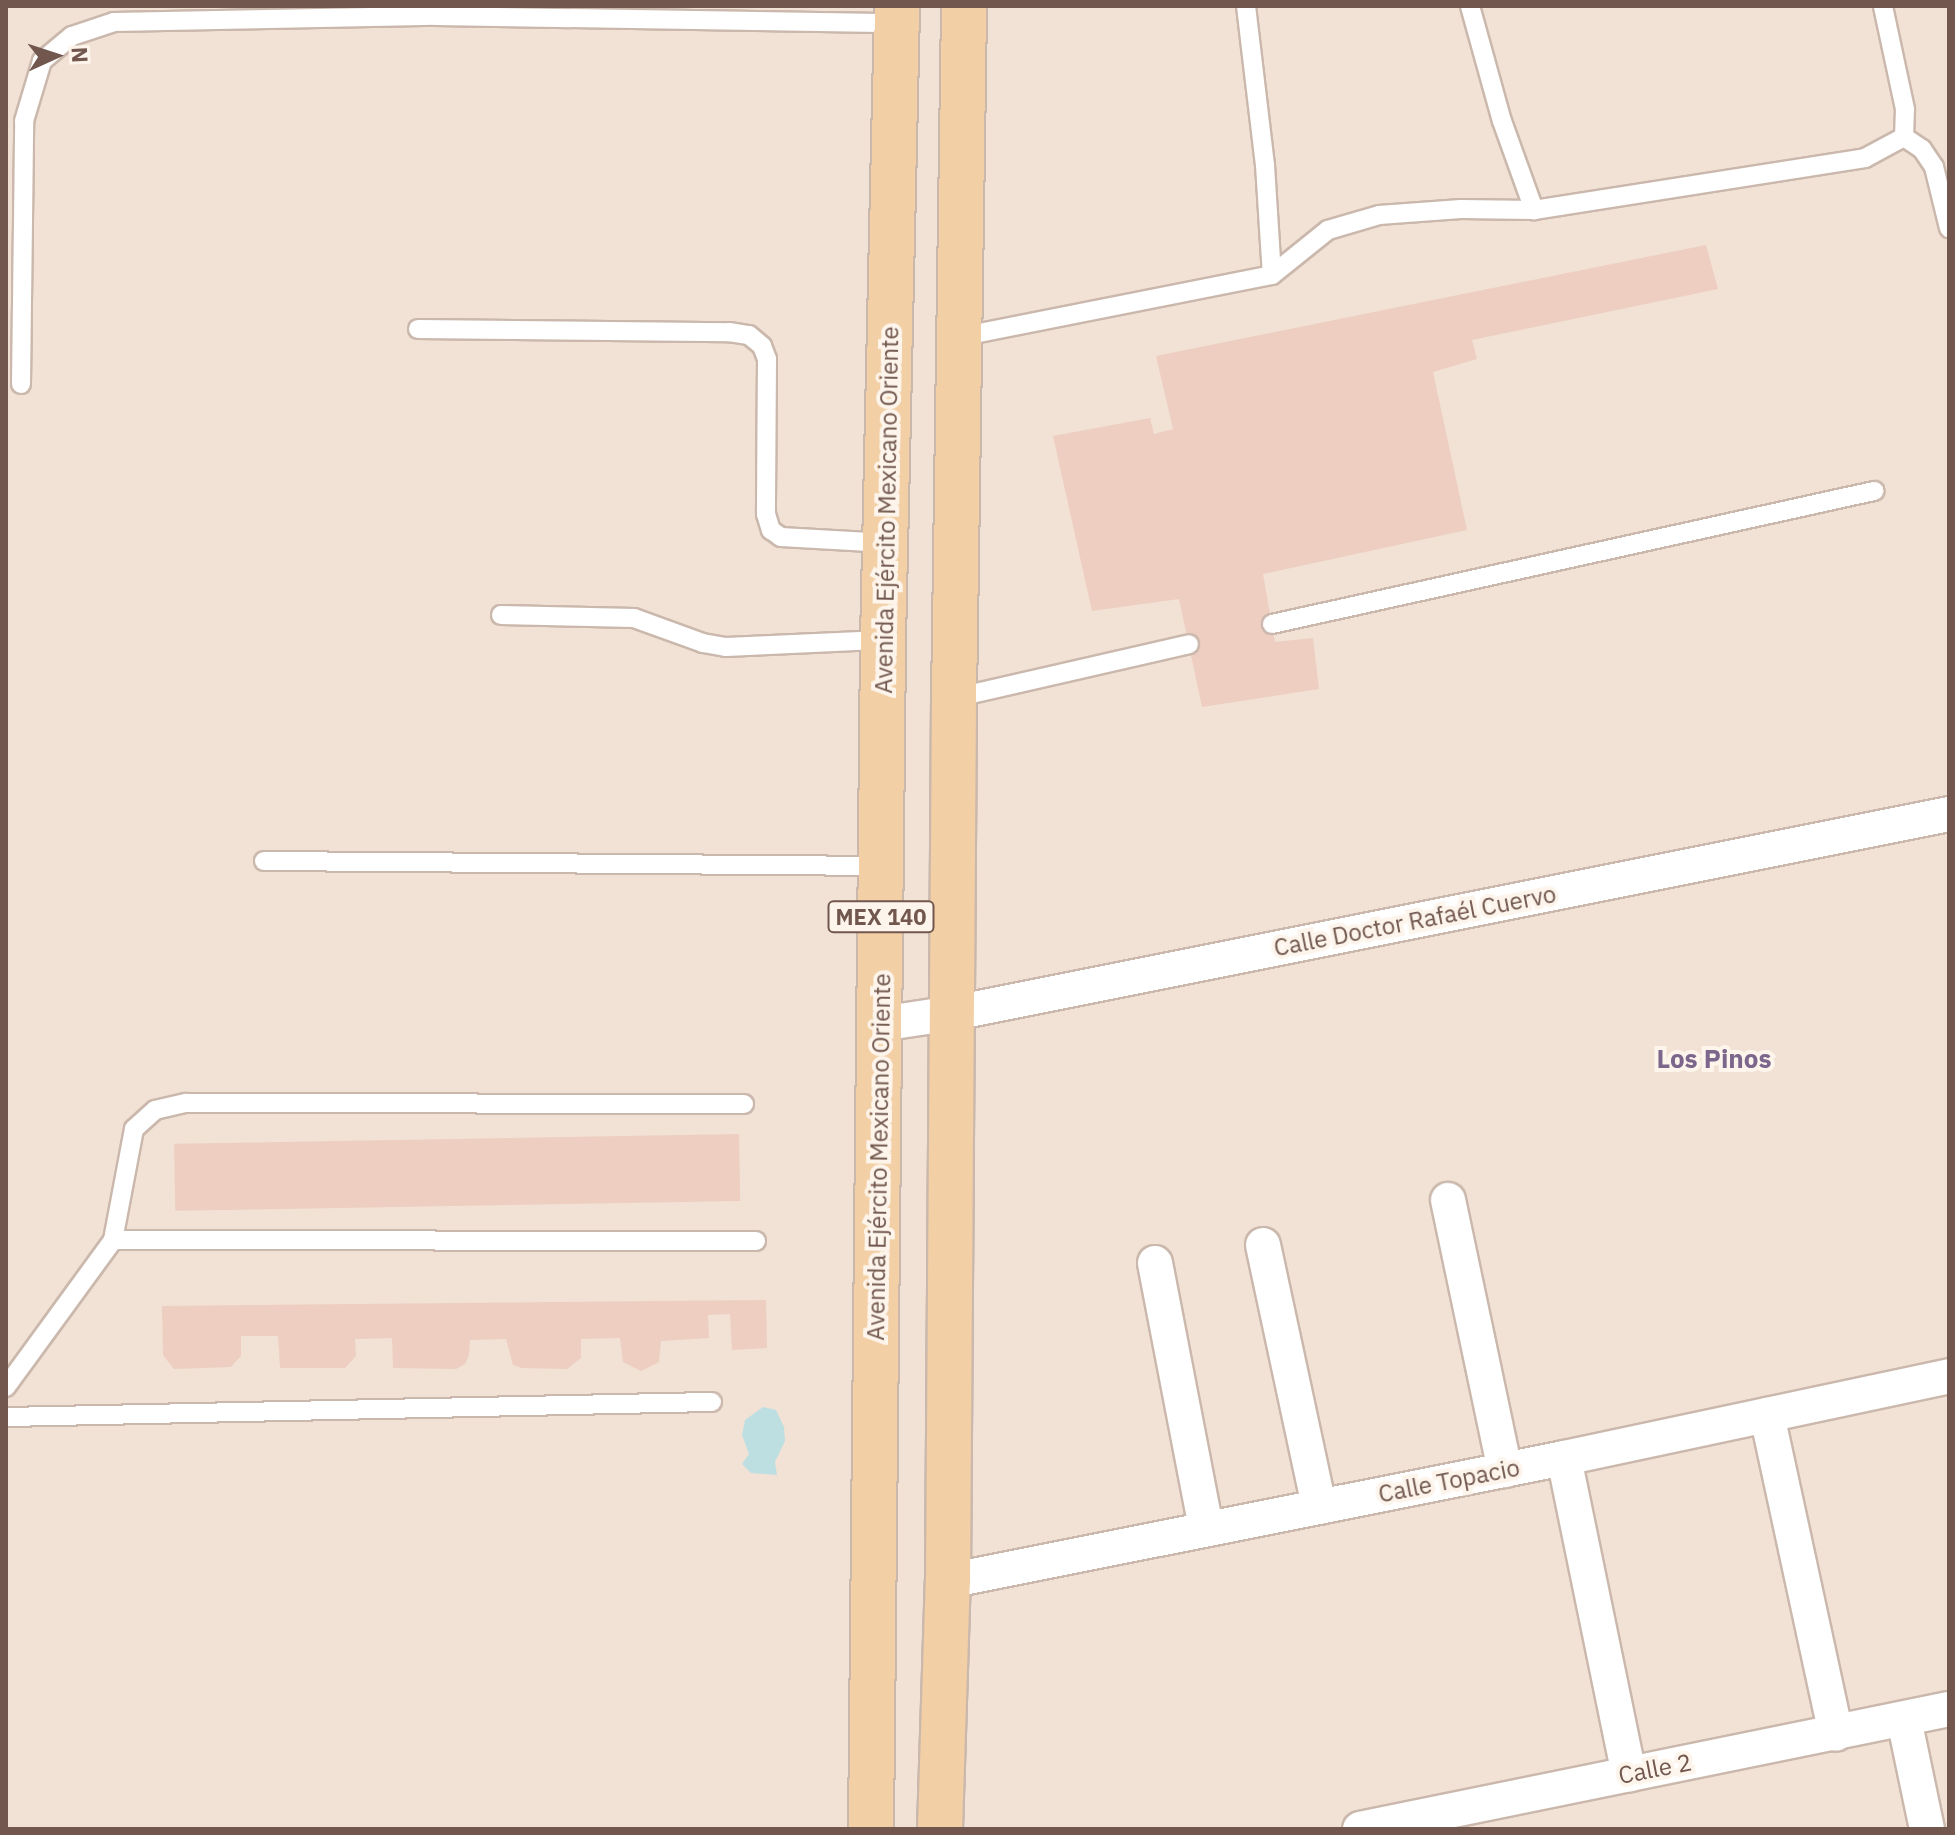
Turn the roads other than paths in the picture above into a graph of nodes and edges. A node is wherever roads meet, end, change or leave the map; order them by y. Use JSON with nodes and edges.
{"nodes":[{"id":1,"x":964,"y":6,"type":"edge"},
{"id":2,"x":1246,"y":6,"type":"edge"},
{"id":3,"x":1470,"y":6,"type":"edge"},
{"id":4,"x":1883,"y":6,"type":"edge"},
{"id":5,"x":897,"y":14,"type":"edge"},
{"id":6,"x":1904,"y":137,"type":"junction"},
{"id":7,"x":1534,"y":210,"type":"junction"},
{"id":8,"x":1949,"y":228,"type":"edge"},
{"id":9,"x":1272,"y":275,"type":"junction"},
{"id":10,"x":418,"y":329,"type":"dead end"},
{"id":11,"x":959,"y":337,"type":"junction"},
{"id":12,"x":21,"y":384,"type":"dead end"},
{"id":13,"x":1874,"y":491,"type":"dead end"},
{"id":14,"x":887,"y":543,"type":"junction"},
{"id":15,"x":501,"y":615,"type":"dead end"},
{"id":16,"x":1272,"y":624,"type":"dead end"},
{"id":17,"x":883,"y":640,"type":"junction"},
{"id":18,"x":1189,"y":644,"type":"dead end"},
{"id":19,"x":954,"y":698,"type":"junction"},
{"id":20,"x":1949,"y":814,"type":"edge"},
{"id":21,"x":264,"y":861,"type":"dead end"},
{"id":22,"x":881,"y":866,"type":"junction"},
{"id":23,"x":954,"y":1013,"type":"junction"},
{"id":24,"x":880,"y":1024,"type":"junction"},
{"id":25,"x":744,"y":1104,"type":"dead end"},
{"id":26,"x":1448,"y":1200,"type":"dead end"},
{"id":27,"x":113,"y":1240,"type":"junction"},
{"id":28,"x":756,"y":1241,"type":"dead end"},
{"id":29,"x":1263,"y":1245,"type":"dead end"},
{"id":30,"x":1155,"y":1263,"type":"dead end"},
{"id":31,"x":1949,"y":1376,"type":"edge"},
{"id":32,"x":6,"y":1387,"type":"edge"},
{"id":33,"x":712,"y":1402,"type":"dead end"},
{"id":34,"x":1767,"y":1415,"type":"junction"},
{"id":35,"x":6,"y":1417,"type":"edge"},
{"id":36,"x":1564,"y":1458,"type":"junction"},
{"id":37,"x":1505,"y":1470,"type":"junction"},
{"id":38,"x":1319,"y":1507,"type":"junction"},
{"id":39,"x":1206,"y":1529,"type":"junction"},
{"id":40,"x":948,"y":1581,"type":"junction"},
{"id":41,"x":1949,"y":1709,"type":"edge"},
{"id":42,"x":1904,"y":1719,"type":"junction"},
{"id":43,"x":1836,"y":1734,"type":"junction"},
{"id":44,"x":1629,"y":1774,"type":"junction"},
{"id":45,"x":871,"y":1829,"type":"edge"},
{"id":46,"x":940,"y":1829,"type":"edge"},
{"id":47,"x":1360,"y":1829,"type":"edge"},
{"id":48,"x":1927,"y":1829,"type":"edge"}],
"edges":[{"from":1,"to":11,"type":"main road","number":"MEX 140"},
{"from":2,"to":9,"type":"lane"},
{"from":3,"to":7,"type":"lane"},
{"from":4,"to":6,"type":"lane"},
{"from":5,"to":12,"type":"lane"},
{"from":5,"to":14,"type":"main road","name":"Avenida Ejército Mexicano Oriente","number":"MEX 140"},
{"from":6,"to":7,"type":"lane"},
{"from":6,"to":8,"type":"lane"},
{"from":7,"to":9,"type":"lane"},
{"from":9,"to":11,"type":"lane"},
{"from":10,"to":14,"type":"lane"},
{"from":11,"to":19,"type":"main road","number":"MEX 140"},
{"from":13,"to":16,"type":"lane"},
{"from":14,"to":17,"type":"main road","name":"Avenida Ejército Mexicano Oriente","number":"MEX 140"},
{"from":15,"to":17,"type":"lane"},
{"from":17,"to":22,"type":"main road","name":"Avenida Ejército Mexicano Oriente","number":"MEX 140"},
{"from":18,"to":19,"type":"lane"},
{"from":19,"to":23,"type":"main road","number":"MEX 140"},
{"from":20,"to":23,"type":"street","name":"Calle Doctor Rafaél Cuervo"},
{"from":21,"to":22,"type":"lane"},
{"from":22,"to":24,"type":"main road","name":"Avenida Ejército Mexicano Oriente","number":"MEX 140"},
{"from":23,"to":24,"type":"street","name":"Calle Doctor Rafaél Cuervo"},
{"from":23,"to":40,"type":"main road","number":"MEX 140"},
{"from":24,"to":45,"type":"main road","name":"Avenida Ejército Mexicano Oriente","number":"MEX 140"},
{"from":25,"to":27,"type":"lane"},
{"from":26,"to":37,"type":"street"},
{"from":27,"to":28,"type":"lane"},
{"from":27,"to":32,"type":"lane"},
{"from":29,"to":38,"type":"street"},
{"from":30,"to":39,"type":"street"},
{"from":31,"to":34,"type":"street","name":"Calle Topacio"},
{"from":33,"to":35,"type":"lane"},
{"from":34,"to":36,"type":"street","name":"Calle Topacio"},
{"from":34,"to":43,"type":"street"},
{"from":36,"to":37,"type":"street","name":"Calle Topacio"},
{"from":36,"to":44,"type":"street"},
{"from":37,"to":38,"type":"street","name":"Calle Topacio"},
{"from":38,"to":39,"type":"street","name":"Calle Topacio"},
{"from":39,"to":40,"type":"street","name":"Calle Topacio"},
{"from":40,"to":46,"type":"main road","number":"MEX 140"},
{"from":41,"to":42,"type":"street","name":"Calle 2"},
{"from":42,"to":43,"type":"street","name":"Calle 2"},
{"from":42,"to":48,"type":"street"},
{"from":43,"to":44,"type":"street","name":"Calle 2"},
{"from":44,"to":47,"type":"street","name":"Calle 2"}]}
